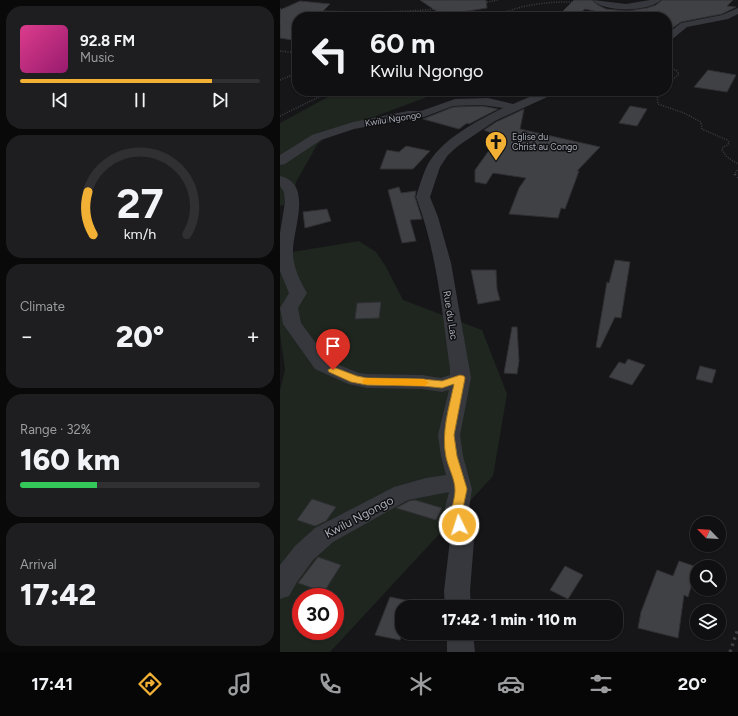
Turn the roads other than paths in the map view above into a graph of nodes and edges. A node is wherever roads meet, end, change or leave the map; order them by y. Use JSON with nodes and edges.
{"nodes":[{"id":1,"x":657,"y":0,"type":"edge"},
{"id":2,"x":599,"y":2,"type":"edge"},
{"id":3,"x":738,"y":11,"type":"edge"},
{"id":4,"x":672,"y":35,"type":"edge"},
{"id":5,"x":541,"y":96,"type":"edge"},
{"id":6,"x":513,"y":108,"type":"junction"},
{"id":7,"x":280,"y":161,"type":"edge"},
{"id":8,"x":280,"y":180,"type":"edge"},
{"id":9,"x":460,"y":378,"type":"junction"},
{"id":10,"x":460,"y":482,"type":"junction"},
{"id":11,"x":280,"y":588,"type":"edge"},
{"id":12,"x":458,"y":600,"type":"edge"},
{"id":13,"x":460,"y":640,"type":"edge"},
{"id":14,"x":461,"y":652,"type":"edge"}],
"edges":[{"from":1,"to":2,"type":"street"},
{"from":3,"to":4,"type":"street"},
{"from":5,"to":6,"type":"street","name":"Rue du Lac"},
{"from":6,"to":7,"type":"street","name":"Kwilu Ngongo"},
{"from":6,"to":9,"type":"street","name":"Rue du Lac"},
{"from":8,"to":9,"type":"street"},
{"from":9,"to":10,"type":"street","name":"Rue du Lac"},
{"from":10,"to":11,"type":"street","name":"Kwilu Ngongo"},
{"from":10,"to":12,"type":"street","name":"Rue du Lac"},
{"from":13,"to":14,"type":"street"}]}
